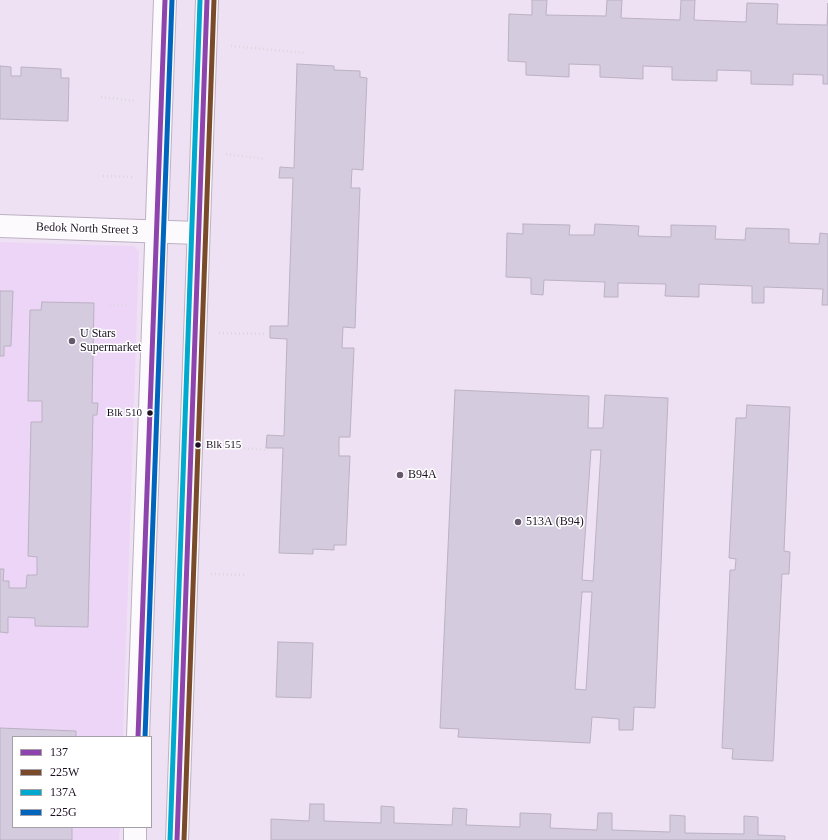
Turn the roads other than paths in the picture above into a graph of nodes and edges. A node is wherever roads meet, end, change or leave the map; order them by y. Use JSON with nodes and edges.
{"nodes":[{"id":1,"x":165,"y":0,"type":"edge"},
{"id":2,"x":207,"y":0,"type":"edge"},
{"id":3,"x":0,"y":226,"type":"edge"},
{"id":4,"x":156,"y":231,"type":"junction"},
{"id":5,"x":198,"y":233,"type":"junction"},
{"id":6,"x":138,"y":736,"type":"edge"},
{"id":7,"x":135,"y":828,"type":"edge"},
{"id":8,"x":135,"y":840,"type":"edge"},
{"id":9,"x":177,"y":840,"type":"edge"}],
"edges":[{"from":1,"to":4,"type":"street"},
{"from":2,"to":5,"type":"street"},
{"from":3,"to":4,"type":"street","name":"Bedok North Street 3"},
{"from":4,"to":5,"type":"street","name":"Bedok North Street 3"},
{"from":4,"to":6,"type":"street"},
{"from":5,"to":9,"type":"street"},
{"from":7,"to":8,"type":"street"}]}
